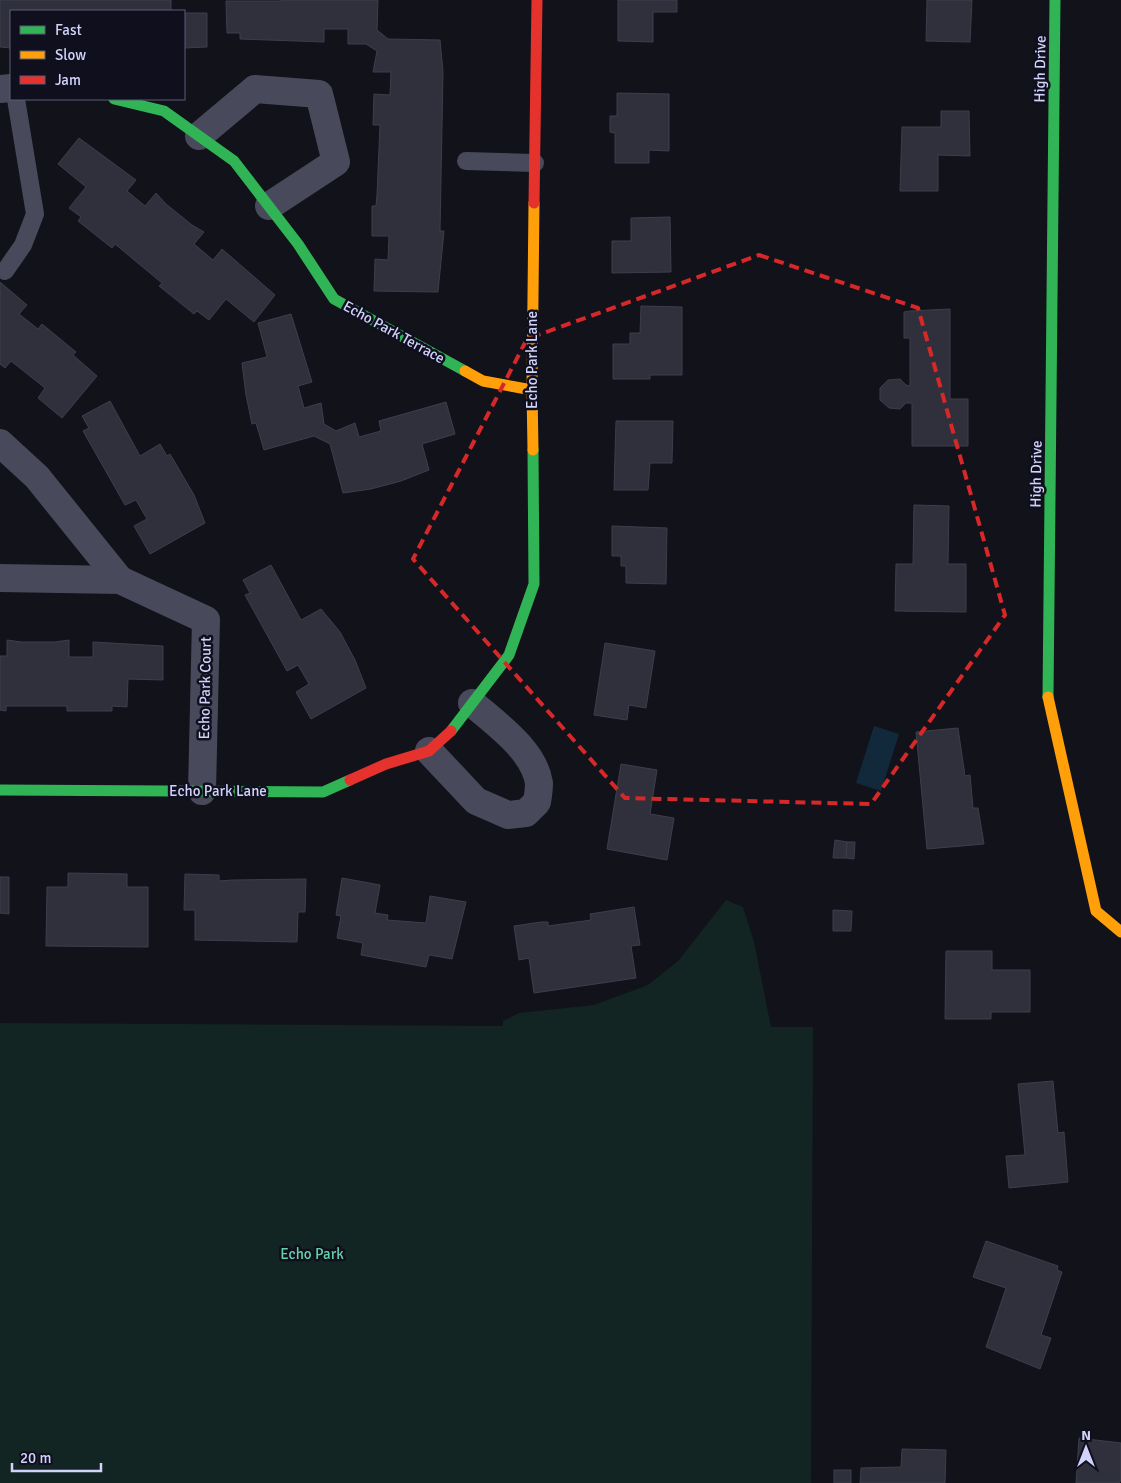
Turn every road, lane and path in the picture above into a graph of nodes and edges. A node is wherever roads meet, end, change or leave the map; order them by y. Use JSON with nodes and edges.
{"nodes":[{"id":1,"x":537,"y":0,"type":"edge"},
{"id":2,"x":1055,"y":0,"type":"edge"},
{"id":3,"x":16,"y":100,"type":"edge"},
{"id":4,"x":119,"y":100,"type":"edge"},
{"id":5,"x":199,"y":136,"type":"junction"},
{"id":6,"x":466,"y":161,"type":"dead end"},
{"id":7,"x":535,"y":163,"type":"junction"},
{"id":8,"x":269,"y":206,"type":"junction"},
{"id":9,"x":5,"y":271,"type":"dead end"},
{"id":10,"x":532,"y":390,"type":"junction"},
{"id":11,"x":4,"y":454,"type":"edge"},
{"id":12,"x":0,"y":578,"type":"edge"},
{"id":13,"x":120,"y":580,"type":"junction"},
{"id":14,"x":472,"y":703,"type":"junction"},
{"id":15,"x":429,"y":751,"type":"junction"},
{"id":16,"x":0,"y":790,"type":"edge"},
{"id":17,"x":202,"y":791,"type":"junction"},
{"id":18,"x":1121,"y":932,"type":"edge"}],
"edges":[{"from":1,"to":7,"type":"street","name":"Echo Park Lane"},
{"from":2,"to":18,"type":"street","name":"High Drive"},
{"from":3,"to":9,"type":"lane"},
{"from":4,"to":5,"type":"street","name":"Echo Park Terrace"},
{"from":5,"to":8,"type":"street","name":"Echo Park Terrace"},
{"from":5,"to":8,"type":"street"},
{"from":6,"to":7,"type":"lane"},
{"from":7,"to":10,"type":"street","name":"Echo Park Lane"},
{"from":8,"to":10,"type":"street","name":"Echo Park Terrace"},
{"from":10,"to":14,"type":"street","name":"Echo Park Lane"},
{"from":11,"to":13,"type":"street","name":"Echo Park Court"},
{"from":12,"to":13,"type":"street","name":"Echo Park Court"},
{"from":13,"to":17,"type":"street","name":"Echo Park Court"},
{"from":14,"to":15,"type":"street","name":"Echo Park Lane"},
{"from":14,"to":15,"type":"street"},
{"from":15,"to":17,"type":"street","name":"Echo Park Lane"},
{"from":16,"to":17,"type":"street","name":"Echo Park Lane"}]}
